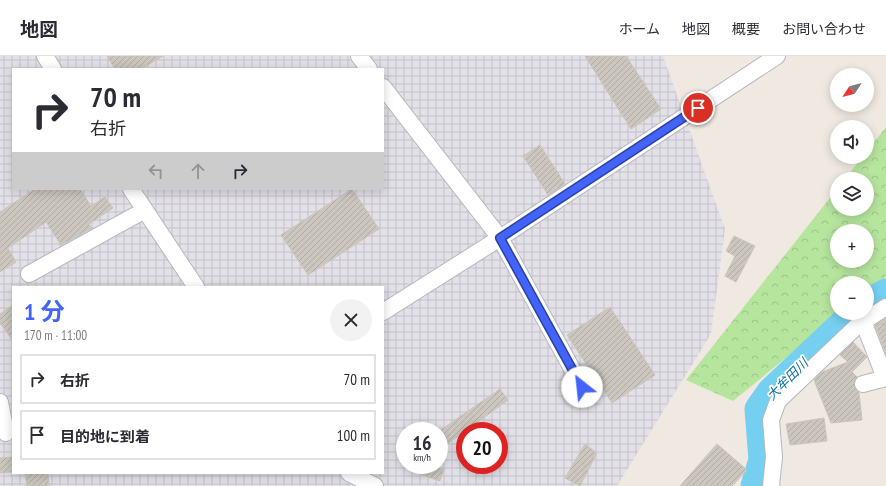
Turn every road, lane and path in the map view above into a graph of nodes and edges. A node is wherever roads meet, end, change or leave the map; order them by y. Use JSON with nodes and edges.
{"nodes":[{"id":1,"x":45,"y":56,"type":"edge"},
{"id":2,"x":359,"y":56,"type":"edge"},
{"id":3,"x":777,"y":56,"type":"edge"},
{"id":4,"x":52,"y":68,"type":"edge"},
{"id":5,"x":368,"y":68,"type":"edge"},
{"id":6,"x":384,"y":88,"type":"edge"},
{"id":7,"x":133,"y":190,"type":"edge"},
{"id":8,"x":145,"y":210,"type":"junction"},
{"id":9,"x":500,"y":238,"type":"junction"},
{"id":10,"x":29,"y":274,"type":"dead end"},
{"id":11,"x":195,"y":286,"type":"edge"},
{"id":12,"x":886,"y":307,"type":"edge"},
{"id":13,"x":384,"y":311,"type":"edge"},
{"id":14,"x":863,"y":321,"type":"junction"},
{"id":15,"x":885,"y":378,"type":"edge"},
{"id":16,"x":863,"y":384,"type":"dead end"},
{"id":17,"x":582,"y":387,"type":"dead end"},
{"id":18,"x":0,"y":402,"type":"edge"},
{"id":19,"x":6,"y":433,"type":"edge"},
{"id":20,"x":351,"y":474,"type":"edge"},
{"id":21,"x":375,"y":486,"type":"edge"},
{"id":22,"x":771,"y":486,"type":"edge"}],
"edges":[{"from":1,"to":4,"type":"street"},
{"from":2,"to":5,"type":"street"},
{"from":3,"to":9,"type":"street"},
{"from":6,"to":9,"type":"street"},
{"from":7,"to":8,"type":"street"},
{"from":8,"to":10,"type":"street"},
{"from":8,"to":11,"type":"street"},
{"from":9,"to":13,"type":"street"},
{"from":9,"to":17,"type":"street"},
{"from":12,"to":14,"type":"street"},
{"from":14,"to":15,"type":"street"},
{"from":14,"to":22,"type":"street"},
{"from":15,"to":16,"type":"street"},
{"from":18,"to":19,"type":"street"},
{"from":20,"to":21,"type":"street"}]}
